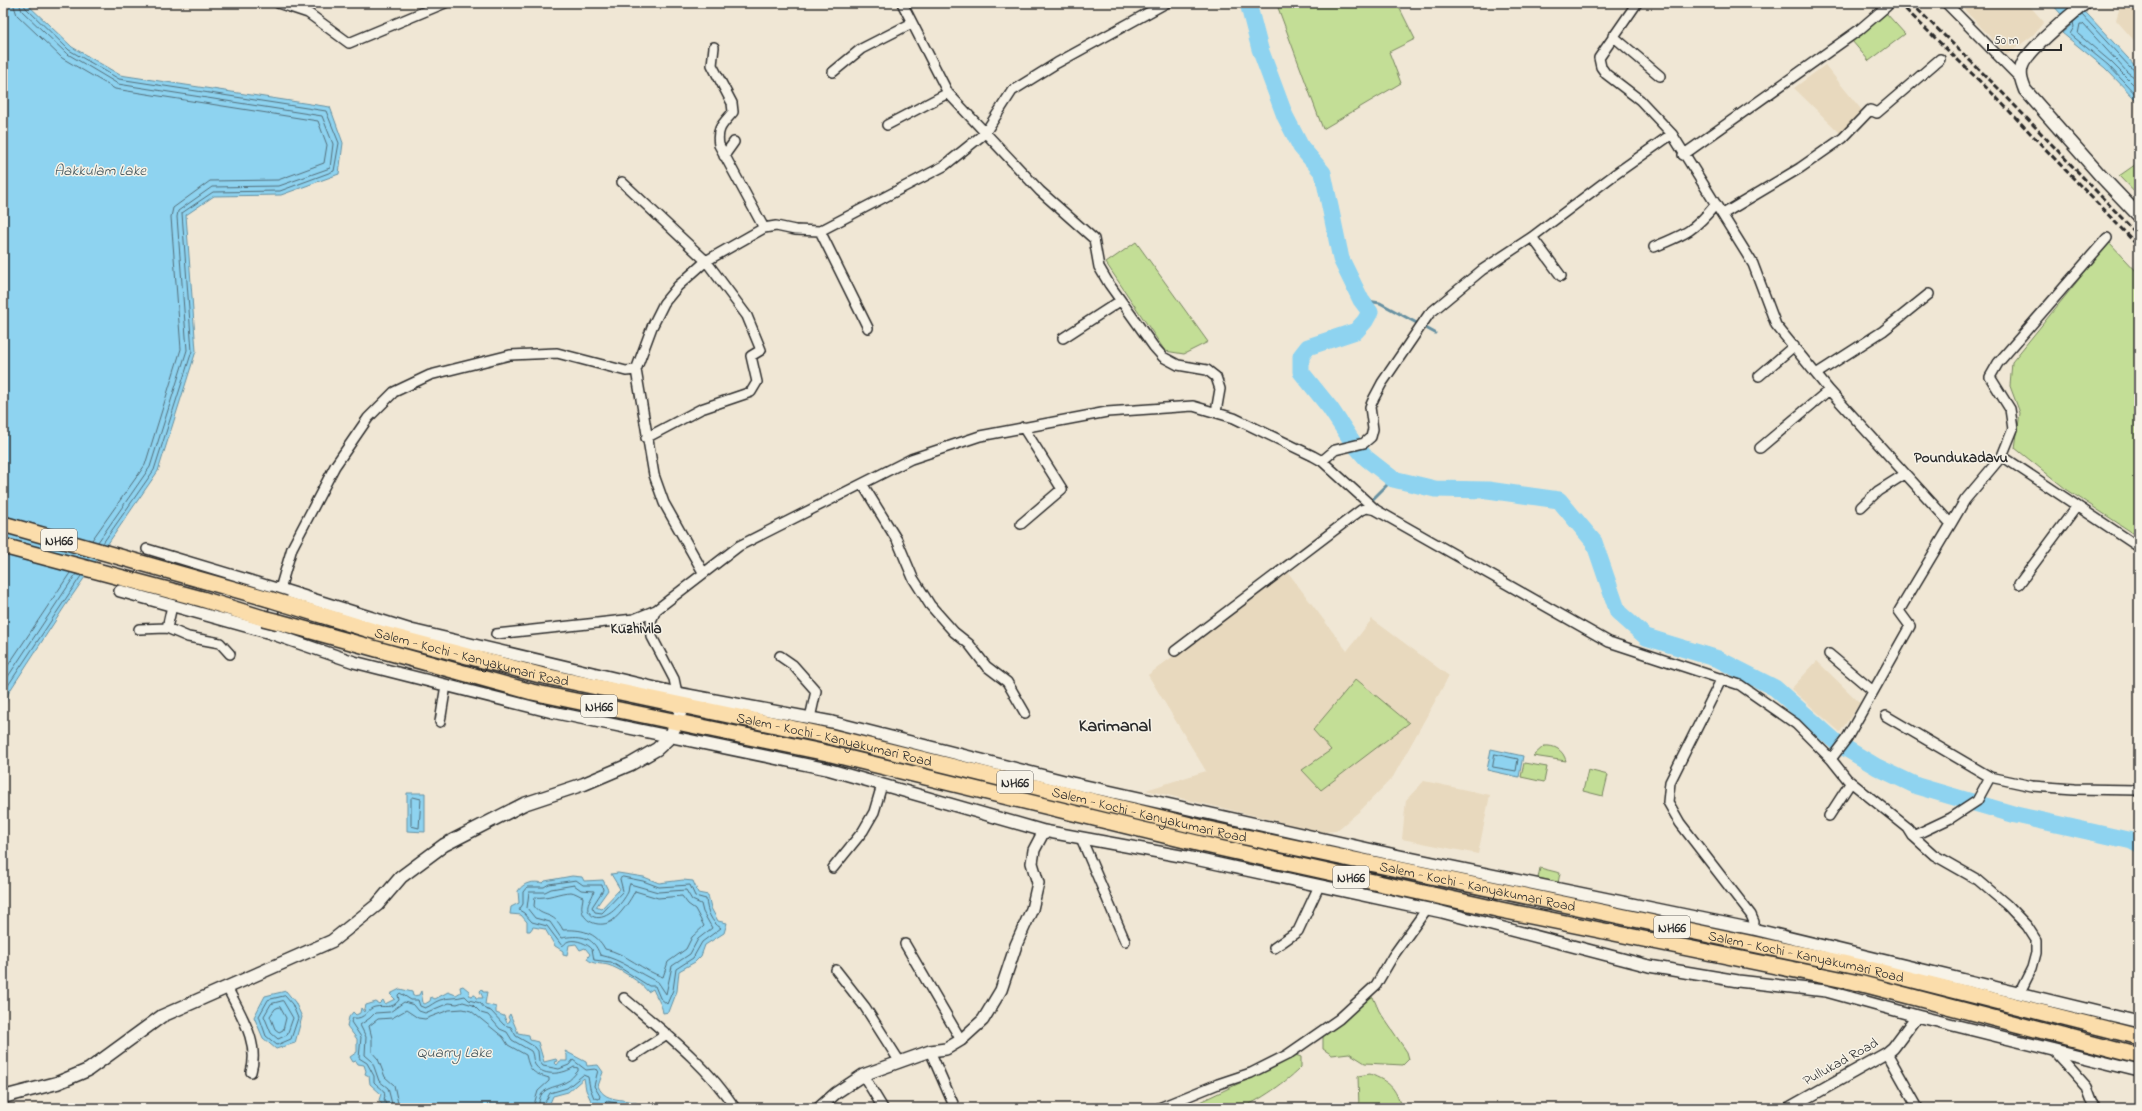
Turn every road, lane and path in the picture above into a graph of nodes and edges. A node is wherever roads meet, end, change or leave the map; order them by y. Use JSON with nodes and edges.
{"nodes":[{"id":1,"x":278,"y":3,"type":"edge"},
{"id":2,"x":445,"y":3,"type":"edge"},
{"id":3,"x":902,"y":3,"type":"edge"},
{"id":4,"x":1166,"y":3,"type":"edge"},
{"id":5,"x":1637,"y":3,"type":"edge"},
{"id":6,"x":1946,"y":3,"type":"edge"},
{"id":7,"x":2085,"y":3,"type":"edge"},
{"id":8,"x":1887,"y":6,"type":"dead end"},
{"id":9,"x":912,"y":23,"type":"junction"},
{"id":10,"x":1613,"y":36,"type":"junction"},
{"id":11,"x":714,"y":47,"type":"dead end"},
{"id":12,"x":1940,"y":59,"type":"dead end"},
{"id":13,"x":833,"y":72,"type":"dead end"},
{"id":14,"x":1660,"y":76,"type":"dead end"},
{"id":15,"x":2021,"y":79,"type":"junction"},
{"id":16,"x":948,"y":93,"type":"junction"},
{"id":17,"x":887,"y":125,"type":"dead end"},
{"id":18,"x":985,"y":133,"type":"junction"},
{"id":19,"x":1672,"y":134,"type":"junction"},
{"id":20,"x":734,"y":142,"type":"dead end"},
{"id":21,"x":1684,"y":155,"type":"junction"},
{"id":22,"x":724,"y":156,"type":"junction"},
{"id":23,"x":622,"y":182,"type":"dead end"},
{"id":24,"x":1716,"y":204,"type":"junction"},
{"id":25,"x":1723,"y":214,"type":"junction"},
{"id":26,"x":2139,"y":216,"type":"edge"},
{"id":27,"x":764,"y":228,"type":"junction"},
{"id":28,"x":820,"y":231,"type":"junction"},
{"id":29,"x":1532,"y":237,"type":"junction"},
{"id":30,"x":2107,"y":238,"type":"dead end"},
{"id":31,"x":1654,"y":247,"type":"dead end"},
{"id":32,"x":706,"y":262,"type":"junction"},
{"id":33,"x":1561,"y":276,"type":"dead end"},
{"id":34,"x":1929,"y":294,"type":"dead end"},
{"id":35,"x":1120,"y":300,"type":"junction"},
{"id":36,"x":868,"y":328,"type":"dead end"},
{"id":37,"x":1063,"y":338,"type":"dead end"},
{"id":38,"x":1794,"y":346,"type":"junction"},
{"id":39,"x":636,"y":370,"type":"junction"},
{"id":40,"x":1816,"y":374,"type":"junction"},
{"id":41,"x":1759,"y":376,"type":"dead end"},
{"id":42,"x":1829,"y":390,"type":"junction"},
{"id":43,"x":1216,"y":412,"type":"junction"},
{"id":44,"x":1023,"y":427,"type":"junction"},
{"id":45,"x":646,"y":438,"type":"junction"},
{"id":46,"x":1760,"y":448,"type":"dead end"},
{"id":47,"x":2002,"y":456,"type":"junction"},
{"id":48,"x":1322,"y":461,"type":"junction"},
{"id":49,"x":1905,"y":474,"type":"junction"},
{"id":50,"x":863,"y":485,"type":"junction"},
{"id":51,"x":1861,"y":506,"type":"dead end"},
{"id":52,"x":2077,"y":506,"type":"junction"},
{"id":53,"x":1376,"y":510,"type":"junction"},
{"id":54,"x":3,"y":524,"type":"edge"},
{"id":55,"x":1022,"y":524,"type":"dead end"},
{"id":56,"x":1951,"y":524,"type":"junction"},
{"id":57,"x":3,"y":546,"type":"edge"},
{"id":58,"x":2139,"y":547,"type":"edge"},
{"id":59,"x":147,"y":549,"type":"dead end"},
{"id":60,"x":703,"y":572,"type":"junction"},
{"id":61,"x":2019,"y":584,"type":"dead end"},
{"id":62,"x":280,"y":589,"type":"junction"},
{"id":63,"x":120,"y":591,"type":"dead end"},
{"id":64,"x":172,"y":606,"type":"junction"},
{"id":65,"x":656,"y":610,"type":"junction"},
{"id":66,"x":270,"y":624,"type":"junction"},
{"id":67,"x":167,"y":628,"type":"junction"},
{"id":68,"x":140,"y":629,"type":"dead end"},
{"id":69,"x":496,"y":634,"type":"dead end"},
{"id":70,"x":1175,"y":651,"type":"dead end"},
{"id":71,"x":230,"y":654,"type":"dead end"},
{"id":72,"x":1829,"y":654,"type":"dead end"},
{"id":73,"x":780,"y":656,"type":"dead end"},
{"id":74,"x":1722,"y":678,"type":"junction"},
{"id":75,"x":446,"y":685,"type":"junction"},
{"id":76,"x":1873,"y":691,"type":"junction"},
{"id":77,"x":680,"y":700,"type":"junction"},
{"id":78,"x":1025,"y":713,"type":"dead end"},
{"id":79,"x":1886,"y":716,"type":"dead end"},
{"id":80,"x":810,"y":718,"type":"junction"},
{"id":81,"x":440,"y":722,"type":"dead end"},
{"id":82,"x":678,"y":723,"type":"junction"},
{"id":83,"x":669,"y":738,"type":"junction"},
{"id":84,"x":1834,"y":756,"type":"junction"},
{"id":85,"x":1990,"y":778,"type":"junction"},
{"id":86,"x":1851,"y":782,"type":"junction"},
{"id":87,"x":882,"y":785,"type":"junction"},
{"id":88,"x":2139,"y":790,"type":"edge"},
{"id":89,"x":1829,"y":816,"type":"dead end"},
{"id":90,"x":1044,"y":831,"type":"junction"},
{"id":91,"x":1913,"y":836,"type":"junction"},
{"id":92,"x":1081,"y":838,"type":"junction"},
{"id":93,"x":833,"y":868,"type":"dead end"},
{"id":94,"x":1319,"y":886,"type":"junction"},
{"id":95,"x":1426,"y":910,"type":"junction"},
{"id":96,"x":1753,"y":929,"type":"junction"},
{"id":97,"x":1124,"y":941,"type":"dead end"},
{"id":98,"x":904,"y":944,"type":"dead end"},
{"id":99,"x":1274,"y":948,"type":"dead end"},
{"id":100,"x":836,"y":970,"type":"dead end"},
{"id":101,"x":227,"y":987,"type":"junction"},
{"id":102,"x":2020,"y":992,"type":"junction"},
{"id":103,"x":624,"y":998,"type":"dead end"},
{"id":104,"x":2061,"y":1010,"type":"junction"},
{"id":105,"x":1917,"y":1016,"type":"junction"},
{"id":106,"x":2139,"y":1022,"type":"edge"},
{"id":107,"x":667,"y":1034,"type":"junction"},
{"id":108,"x":2056,"y":1034,"type":"junction"},
{"id":109,"x":2139,"y":1037,"type":"edge"},
{"id":110,"x":962,"y":1040,"type":"junction"},
{"id":111,"x":2054,"y":1049,"type":"junction"},
{"id":112,"x":930,"y":1051,"type":"junction"},
{"id":113,"x":1887,"y":1053,"type":"junction"},
{"id":114,"x":633,"y":1056,"type":"dead end"},
{"id":115,"x":2139,"y":1056,"type":"edge"},
{"id":116,"x":900,"y":1062,"type":"junction"},
{"id":117,"x":2139,"y":1071,"type":"edge"},
{"id":118,"x":251,"y":1072,"type":"dead end"},
{"id":119,"x":863,"y":1075,"type":"junction"},
{"id":120,"x":3,"y":1097,"type":"edge"},
{"id":121,"x":734,"y":1108,"type":"edge"},
{"id":122,"x":819,"y":1108,"type":"edge"},
{"id":123,"x":883,"y":1108,"type":"edge"},
{"id":124,"x":956,"y":1108,"type":"edge"},
{"id":125,"x":1159,"y":1108,"type":"edge"},
{"id":126,"x":1789,"y":1108,"type":"edge"},
{"id":127,"x":1918,"y":1108,"type":"edge"},
{"id":128,"x":2095,"y":1108,"type":"edge"}],
"edges":[{"from":1,"to":2,"type":"street"},
{"from":3,"to":9,"type":"street"},
{"from":4,"to":18,"type":"street"},
{"from":5,"to":10,"type":"street"},
{"from":6,"to":15,"type":"street"},
{"from":7,"to":15,"type":"main road"},
{"from":8,"to":21,"type":"street"},
{"from":9,"to":13,"type":"street"},
{"from":9,"to":16,"type":"street"},
{"from":10,"to":14,"type":"street"},
{"from":10,"to":19,"type":"street"},
{"from":11,"to":22,"type":"street"},
{"from":12,"to":25,"type":"street"},
{"from":15,"to":26,"type":"main road"},
{"from":16,"to":17,"type":"street"},
{"from":16,"to":18,"type":"street"},
{"from":18,"to":28,"type":"street"},
{"from":18,"to":35,"type":"street"},
{"from":19,"to":21,"type":"street"},
{"from":19,"to":29,"type":"street"},
{"from":20,"to":22,"type":"street"},
{"from":21,"to":24,"type":"street"},
{"from":22,"to":27,"type":"street"},
{"from":23,"to":32,"type":"street"},
{"from":24,"to":25,"type":"street"},
{"from":24,"to":31,"type":"street"},
{"from":25,"to":38,"type":"street"},
{"from":27,"to":28,"type":"street"},
{"from":27,"to":32,"type":"street"},
{"from":28,"to":36,"type":"street"},
{"from":29,"to":33,"type":"street"},
{"from":29,"to":48,"type":"street"},
{"from":30,"to":47,"type":"street"},
{"from":32,"to":39,"type":"street"},
{"from":32,"to":45,"type":"street"},
{"from":34,"to":40,"type":"street"},
{"from":35,"to":37,"type":"street"},
{"from":35,"to":43,"type":"street"},
{"from":38,"to":40,"type":"street"},
{"from":38,"to":41,"type":"street"},
{"from":39,"to":45,"type":"street"},
{"from":39,"to":62,"type":"street"},
{"from":40,"to":42,"type":"street"},
{"from":42,"to":46,"type":"street"},
{"from":42,"to":49,"type":"street"},
{"from":43,"to":44,"type":"street"},
{"from":43,"to":48,"type":"street"},
{"from":44,"to":50,"type":"street"},
{"from":44,"to":55,"type":"street"},
{"from":45,"to":60,"type":"street"},
{"from":47,"to":52,"type":"street"},
{"from":47,"to":56,"type":"street"},
{"from":48,"to":53,"type":"street"},
{"from":49,"to":51,"type":"street"},
{"from":49,"to":56,"type":"street"},
{"from":50,"to":60,"type":"street"},
{"from":50,"to":78,"type":"street"},
{"from":52,"to":58,"type":"street"},
{"from":52,"to":61,"type":"street"},
{"from":53,"to":70,"type":"street"},
{"from":53,"to":74,"type":"street"},
{"from":54,"to":77,"type":"highway","name":"Salem - Kochi - Kanyakumari Road","number":"NH66","bridge":true},
{"from":56,"to":76,"type":"street"},
{"from":57,"to":66,"type":"highway","name":"Salem - Kochi - Kanyakumari Road","number":"NH66"},
{"from":59,"to":62,"type":"street"},
{"from":60,"to":65,"type":"street"},
{"from":62,"to":66,"type":"street"},
{"from":62,"to":77,"type":"street"},
{"from":63,"to":64,"type":"street"},
{"from":64,"to":66,"type":"street"},
{"from":64,"to":67,"type":"street"},
{"from":65,"to":69,"type":"street"},
{"from":65,"to":77,"type":"street"},
{"from":66,"to":75,"type":"street"},
{"from":66,"to":82,"type":"highway","name":"Salem - Kochi - Kanyakumari Road","number":"NH66"},
{"from":67,"to":68,"type":"street"},
{"from":67,"to":71,"type":"street"},
{"from":72,"to":76,"type":"street"},
{"from":73,"to":80,"type":"street"},
{"from":74,"to":84,"type":"street"},
{"from":74,"to":96,"type":"street"},
{"from":75,"to":81,"type":"street"},
{"from":75,"to":83,"type":"street"},
{"from":76,"to":84,"type":"street"},
{"from":77,"to":80,"type":"street"},
{"from":77,"to":82,"type":"main road"},
{"from":77,"to":104,"type":"highway","name":"Salem - Kochi - Kanyakumari Road","number":"NH66"},
{"from":79,"to":85,"type":"street"},
{"from":80,"to":96,"type":"street"},
{"from":82,"to":83,"type":"main road"},
{"from":82,"to":108,"type":"highway","name":"Salem - Kochi - Kanyakumari Road","number":"NH66"},
{"from":83,"to":87,"type":"street"},
{"from":83,"to":101,"type":"main road"},
{"from":84,"to":86,"type":"street"},
{"from":85,"to":88,"type":"street"},
{"from":85,"to":91,"type":"street"},
{"from":86,"to":89,"type":"street"},
{"from":86,"to":91,"type":"street"},
{"from":87,"to":90,"type":"street"},
{"from":87,"to":93,"type":"street"},
{"from":90,"to":92,"type":"street"},
{"from":90,"to":110,"type":"street"},
{"from":91,"to":102,"type":"street"},
{"from":92,"to":94,"type":"street"},
{"from":92,"to":97,"type":"street"},
{"from":94,"to":95,"type":"street"},
{"from":94,"to":99,"type":"street"},
{"from":95,"to":105,"type":"street"},
{"from":95,"to":125,"type":"street"},
{"from":96,"to":102,"type":"street"},
{"from":98,"to":110,"type":"street"},
{"from":100,"to":116,"type":"street"},
{"from":101,"to":118,"type":"street"},
{"from":101,"to":120,"type":"main road"},
{"from":102,"to":104,"type":"street"},
{"from":103,"to":107,"type":"street"},
{"from":104,"to":106,"type":"street"},
{"from":104,"to":108,"type":"street"},
{"from":104,"to":109,"type":"highway","name":"Salem - Kochi - Kanyakumari Road","number":"NH66"},
{"from":105,"to":111,"type":"street"},
{"from":105,"to":113,"type":"street","name":"Pullukad Road"},
{"from":107,"to":114,"type":"street"},
{"from":107,"to":121,"type":"street"},
{"from":108,"to":111,"type":"street"},
{"from":108,"to":115,"type":"highway","name":"Salem - Kochi - Kanyakumari Road","number":"NH66"},
{"from":110,"to":112,"type":"street"},
{"from":111,"to":117,"type":"street"},
{"from":111,"to":128,"type":"street"},
{"from":112,"to":116,"type":"street"},
{"from":112,"to":124,"type":"street"},
{"from":113,"to":126,"type":"street","name":"Pullukad Road"},
{"from":113,"to":127,"type":"street"},
{"from":116,"to":119,"type":"street"},
{"from":119,"to":122,"type":"street"},
{"from":119,"to":123,"type":"street"}]}
